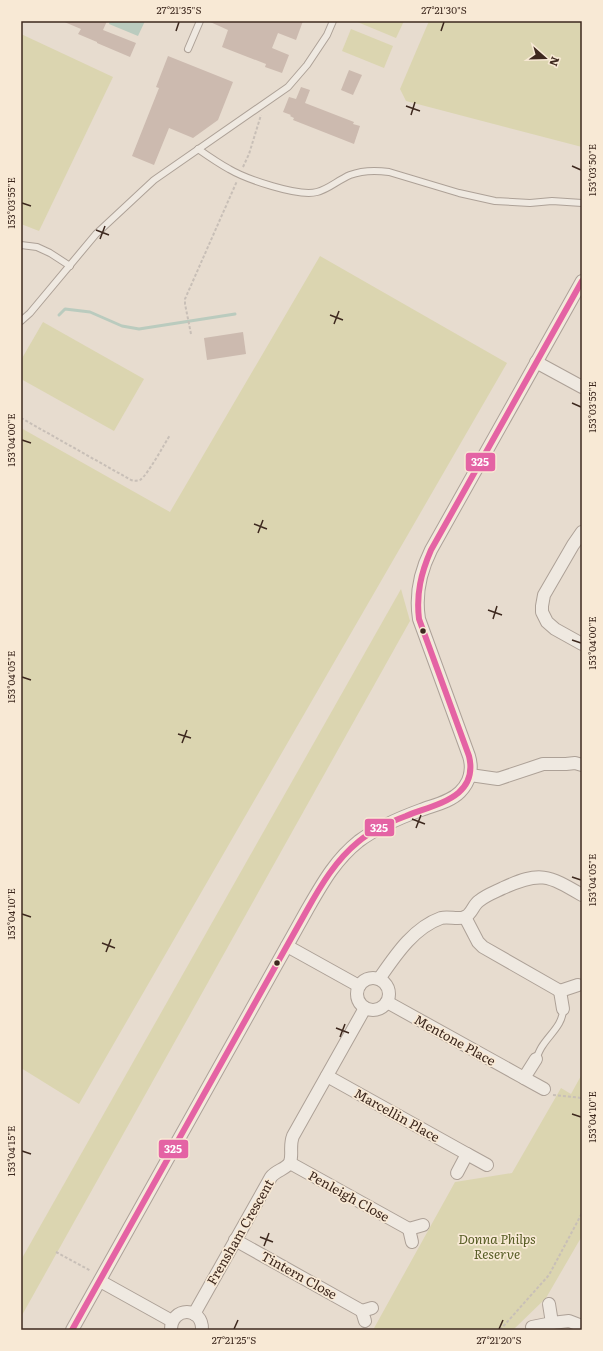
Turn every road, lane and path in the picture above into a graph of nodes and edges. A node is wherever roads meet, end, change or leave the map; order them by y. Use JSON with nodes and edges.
{"nodes":[{"id":1,"x":200,"y":21,"type":"edge"},
{"id":2,"x":333,"y":21,"type":"edge"},
{"id":3,"x":188,"y":49,"type":"dead end"},
{"id":4,"x":263,"y":104,"type":"junction"},
{"id":5,"x":198,"y":149,"type":"junction"},
{"id":6,"x":240,"y":174,"type":"junction"},
{"id":7,"x":582,"y":203,"type":"edge"},
{"id":8,"x":21,"y":245,"type":"edge"},
{"id":9,"x":70,"y":266,"type":"junction"},
{"id":10,"x":582,"y":281,"type":"edge"},
{"id":11,"x":21,"y":321,"type":"edge"},
{"id":12,"x":191,"y":334,"type":"dead end"},
{"id":13,"x":536,"y":362,"type":"junction"},
{"id":14,"x":582,"y":387,"type":"edge"},
{"id":15,"x":21,"y":418,"type":"edge"},
{"id":16,"x":170,"y":435,"type":"dead end"},
{"id":17,"x":582,"y":532,"type":"edge"},
{"id":18,"x":582,"y":644,"type":"edge"},
{"id":19,"x":581,"y":762,"type":"edge"},
{"id":20,"x":470,"y":775,"type":"junction"},
{"id":21,"x":582,"y":895,"type":"edge"},
{"id":22,"x":465,"y":917,"type":"junction"},
{"id":23,"x":287,"y":946,"type":"junction"},
{"id":24,"x":379,"y":979,"type":"junction"},
{"id":25,"x":580,"y":984,"type":"edge"},
{"id":26,"x":359,"y":986,"type":"junction"},
{"id":27,"x":560,"y":990,"type":"junction"},
{"id":28,"x":387,"y":1002,"type":"junction"},
{"id":29,"x":365,"y":1008,"type":"junction"},
{"id":30,"x":564,"y":1009,"type":"joint"},
{"id":31,"x":536,"y":1059,"type":"joint"},
{"id":32,"x":327,"y":1076,"type":"junction"},
{"id":33,"x":524,"y":1078,"type":"junction"},
{"id":34,"x":544,"y":1089,"type":"joint"},
{"id":35,"x":582,"y":1098,"type":"edge"},
{"id":36,"x":467,"y":1154,"type":"junction"},
{"id":37,"x":290,"y":1163,"type":"junction"},
{"id":38,"x":487,"y":1166,"type":"dead end"},
{"id":39,"x":457,"y":1173,"type":"dead end"},
{"id":40,"x":582,"y":1213,"type":"edge"},
{"id":41,"x":423,"y":1225,"type":"dead end"},
{"id":42,"x":409,"y":1229,"type":"junction"},
{"id":43,"x":235,"y":1240,"type":"junction"},
{"id":44,"x":412,"y":1242,"type":"dead end"},
{"id":45,"x":56,"y":1252,"type":"dead end"},
{"id":46,"x":91,"y":1272,"type":"dead end"},
{"id":47,"x":100,"y":1281,"type":"junction"},
{"id":48,"x":548,"y":1304,"type":"dead end"},
{"id":49,"x":194,"y":1314,"type":"junction"},
{"id":50,"x":366,"y":1314,"type":"dead end"},
{"id":51,"x":552,"y":1323,"type":"junction"},
{"id":52,"x":171,"y":1326,"type":"edge"},
{"id":53,"x":582,"y":1326,"type":"edge"},
{"id":54,"x":532,"y":1327,"type":"dead end"},
{"id":55,"x":72,"y":1330,"type":"edge"},
{"id":56,"x":202,"y":1330,"type":"edge"},
{"id":57,"x":500,"y":1330,"type":"edge"}],
"edges":[{"from":1,"to":3,"type":"lane"},
{"from":2,"to":4,"type":"lane"},
{"from":4,"to":5,"type":"lane"},
{"from":4,"to":6,"type":"path"},
{"from":5,"to":6,"type":"lane"},
{"from":5,"to":9,"type":"lane"},
{"from":6,"to":7,"type":"lane"},
{"from":6,"to":12,"type":"path"},
{"from":8,"to":9,"type":"lane"},
{"from":9,"to":11,"type":"lane"},
{"from":10,"to":13,"type":"street"},
{"from":13,"to":14,"type":"street"},
{"from":13,"to":20,"type":"street"},
{"from":15,"to":16,"type":"path"},
{"from":17,"to":18,"type":"street"},
{"from":19,"to":20,"type":"street"},
{"from":20,"to":23,"type":"street"},
{"from":21,"to":22,"type":"street"},
{"from":22,"to":24,"type":"street"},
{"from":22,"to":27,"type":"street"},
{"from":23,"to":26,"type":"street"},
{"from":23,"to":47,"type":"street"},
{"from":24,"to":26,"type":"street"},
{"from":24,"to":28,"type":"street"},
{"from":25,"to":27,"type":"street"},
{"from":26,"to":29,"type":"street"},
{"from":27,"to":30,"type":"street"},
{"from":28,"to":29,"type":"street"},
{"from":28,"to":33,"type":"street","name":"Mentone Place"},
{"from":29,"to":32,"type":"street"},
{"from":30,"to":31,"type":"lane"},
{"from":31,"to":33,"type":"street"},
{"from":32,"to":36,"type":"street","name":"Marcellin Place"},
{"from":32,"to":37,"type":"street"},
{"from":33,"to":34,"type":"street","name":"Mentone Place"},
{"from":34,"to":35,"type":"path"},
{"from":36,"to":38,"type":"street","name":"Marcellin Place"},
{"from":36,"to":39,"type":"street"},
{"from":37,"to":42,"type":"street","name":"Penleigh Close"},
{"from":37,"to":43,"type":"street","name":"Frensham Crescent"},
{"from":40,"to":57,"type":"path"},
{"from":41,"to":42,"type":"street"},
{"from":42,"to":44,"type":"street"},
{"from":43,"to":49,"type":"street","name":"Frensham Crescent"},
{"from":43,"to":50,"type":"street","name":"Tintern Close"},
{"from":45,"to":46,"type":"path"},
{"from":47,"to":52,"type":"street"},
{"from":47,"to":55,"type":"street"},
{"from":48,"to":51,"type":"street"},
{"from":49,"to":52,"type":"street"},
{"from":49,"to":56,"type":"street"},
{"from":51,"to":53,"type":"street"},
{"from":51,"to":54,"type":"street"}]}
